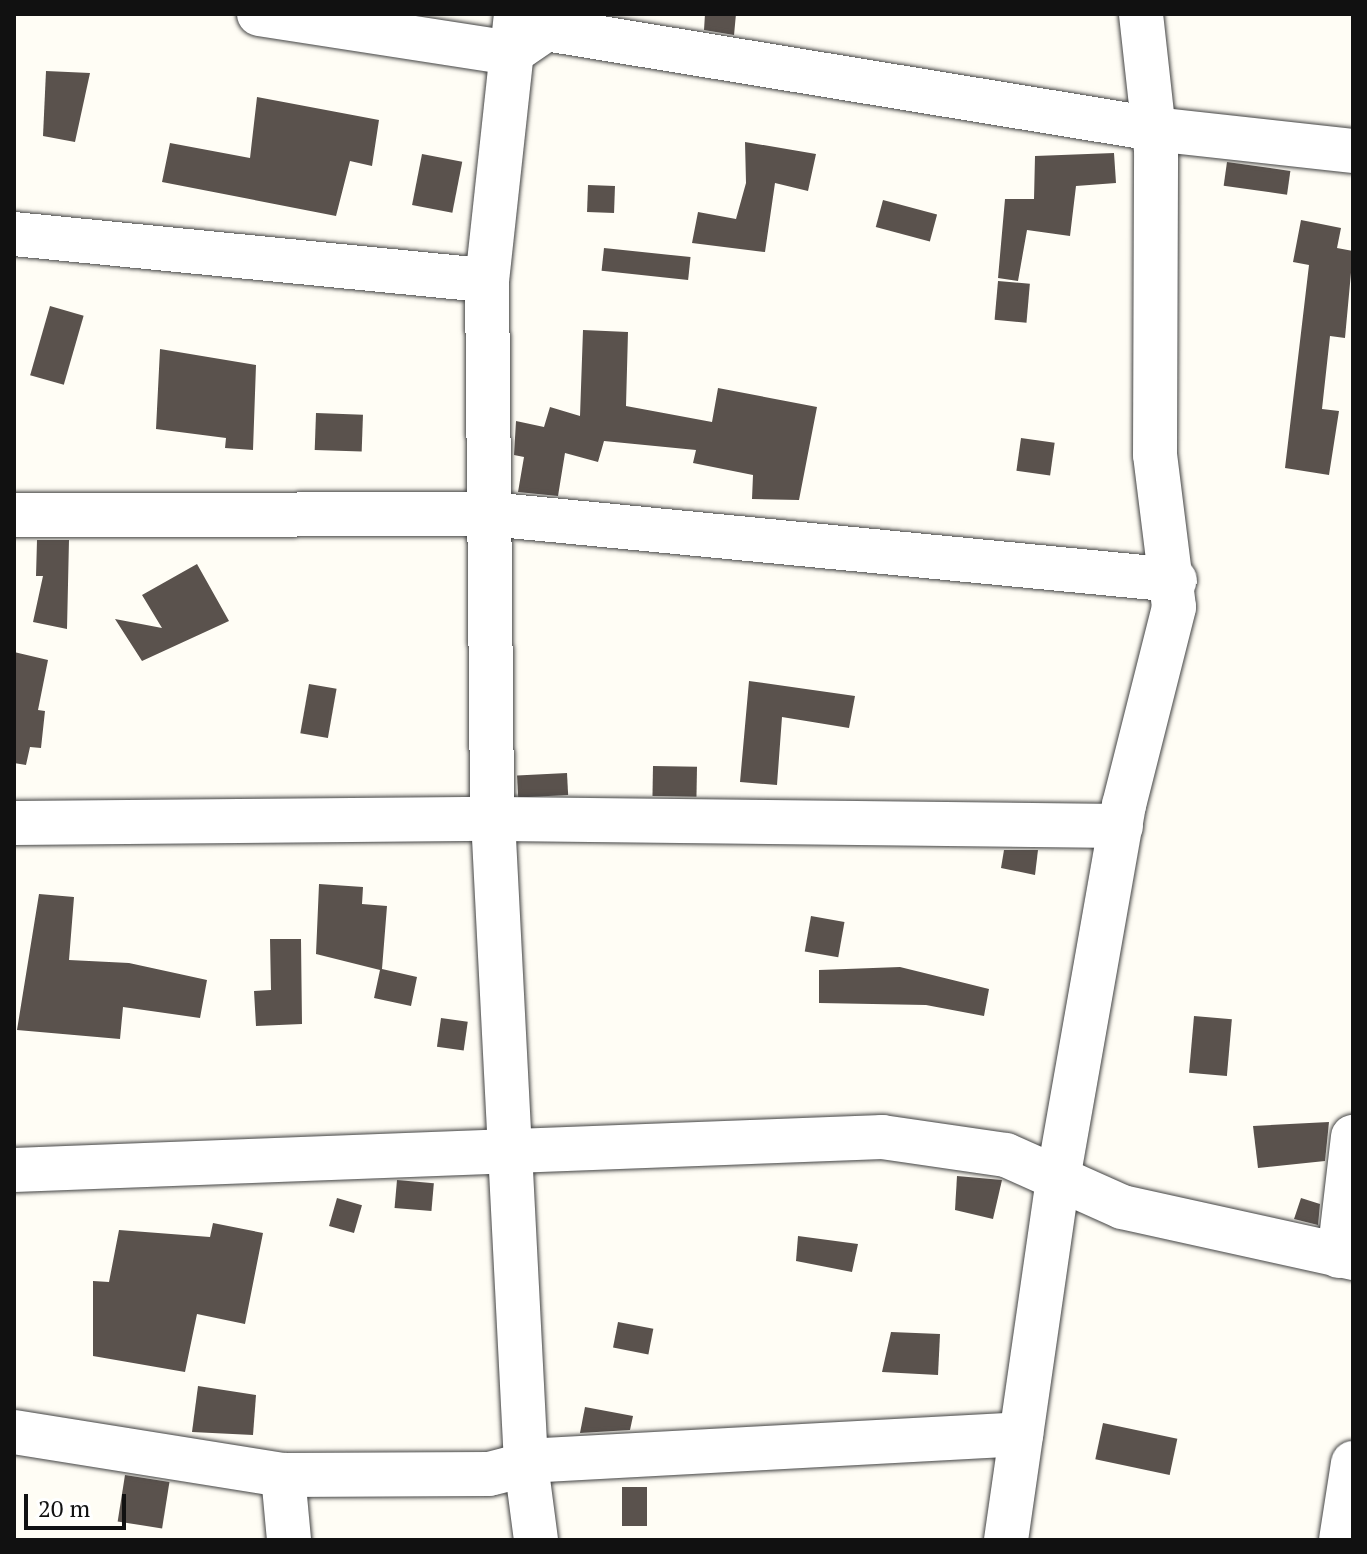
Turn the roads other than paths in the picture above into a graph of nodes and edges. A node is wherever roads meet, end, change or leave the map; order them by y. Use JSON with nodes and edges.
{"nodes":[{"id":1,"x":259,"y":14,"type":"edge"},
{"id":2,"x":1141,"y":14,"type":"edge"},
{"id":3,"x":514,"y":34,"type":"edge"},
{"id":4,"x":1154,"y":129,"type":"junction"},
{"id":5,"x":1353,"y":151,"type":"edge"},
{"id":6,"x":14,"y":234,"type":"edge"},
{"id":7,"x":487,"y":280,"type":"junction"},
{"id":8,"x":489,"y":514,"type":"junction"},
{"id":9,"x":14,"y":515,"type":"edge"},
{"id":10,"x":1175,"y":580,"type":"junction"},
{"id":11,"x":493,"y":819,"type":"junction"},
{"id":12,"x":14,"y":823,"type":"edge"},
{"id":13,"x":1121,"y":826,"type":"junction"},
{"id":14,"x":1353,"y":1137,"type":"edge"},
{"id":15,"x":510,"y":1151,"type":"junction"},
{"id":16,"x":14,"y":1170,"type":"edge"},
{"id":17,"x":1058,"y":1179,"type":"junction"},
{"id":18,"x":1346,"y":1257,"type":"edge"},
{"id":19,"x":14,"y":1432,"type":"edge"},
{"id":20,"x":1021,"y":1434,"type":"junction"},
{"id":21,"x":1353,"y":1463,"type":"edge"},
{"id":22,"x":526,"y":1464,"type":"junction"},
{"id":23,"x":283,"y":1475,"type":"junction"},
{"id":24,"x":289,"y":1540,"type":"edge"},
{"id":25,"x":536,"y":1540,"type":"edge"},
{"id":26,"x":1006,"y":1540,"type":"edge"},
{"id":27,"x":1341,"y":1540,"type":"edge"}],
"edges":[{"from":1,"to":3,"type":"street"},
{"from":2,"to":4,"type":"street"},
{"from":3,"to":4,"type":"street"},
{"from":3,"to":7,"type":"street"},
{"from":4,"to":5,"type":"street"},
{"from":4,"to":10,"type":"street"},
{"from":6,"to":7,"type":"street"},
{"from":7,"to":8,"type":"street"},
{"from":8,"to":9,"type":"street"},
{"from":8,"to":10,"type":"street"},
{"from":8,"to":11,"type":"street"},
{"from":10,"to":13,"type":"street"},
{"from":11,"to":12,"type":"street"},
{"from":11,"to":13,"type":"street"},
{"from":11,"to":15,"type":"street"},
{"from":13,"to":17,"type":"street"},
{"from":14,"to":18,"type":"street"},
{"from":15,"to":16,"type":"street"},
{"from":15,"to":17,"type":"street"},
{"from":15,"to":22,"type":"street"},
{"from":17,"to":18,"type":"street"},
{"from":17,"to":20,"type":"street"},
{"from":19,"to":23,"type":"street"},
{"from":20,"to":22,"type":"street"},
{"from":20,"to":26,"type":"street"},
{"from":21,"to":27,"type":"street"},
{"from":22,"to":23,"type":"street"},
{"from":22,"to":25,"type":"street"},
{"from":23,"to":24,"type":"street"}]}
